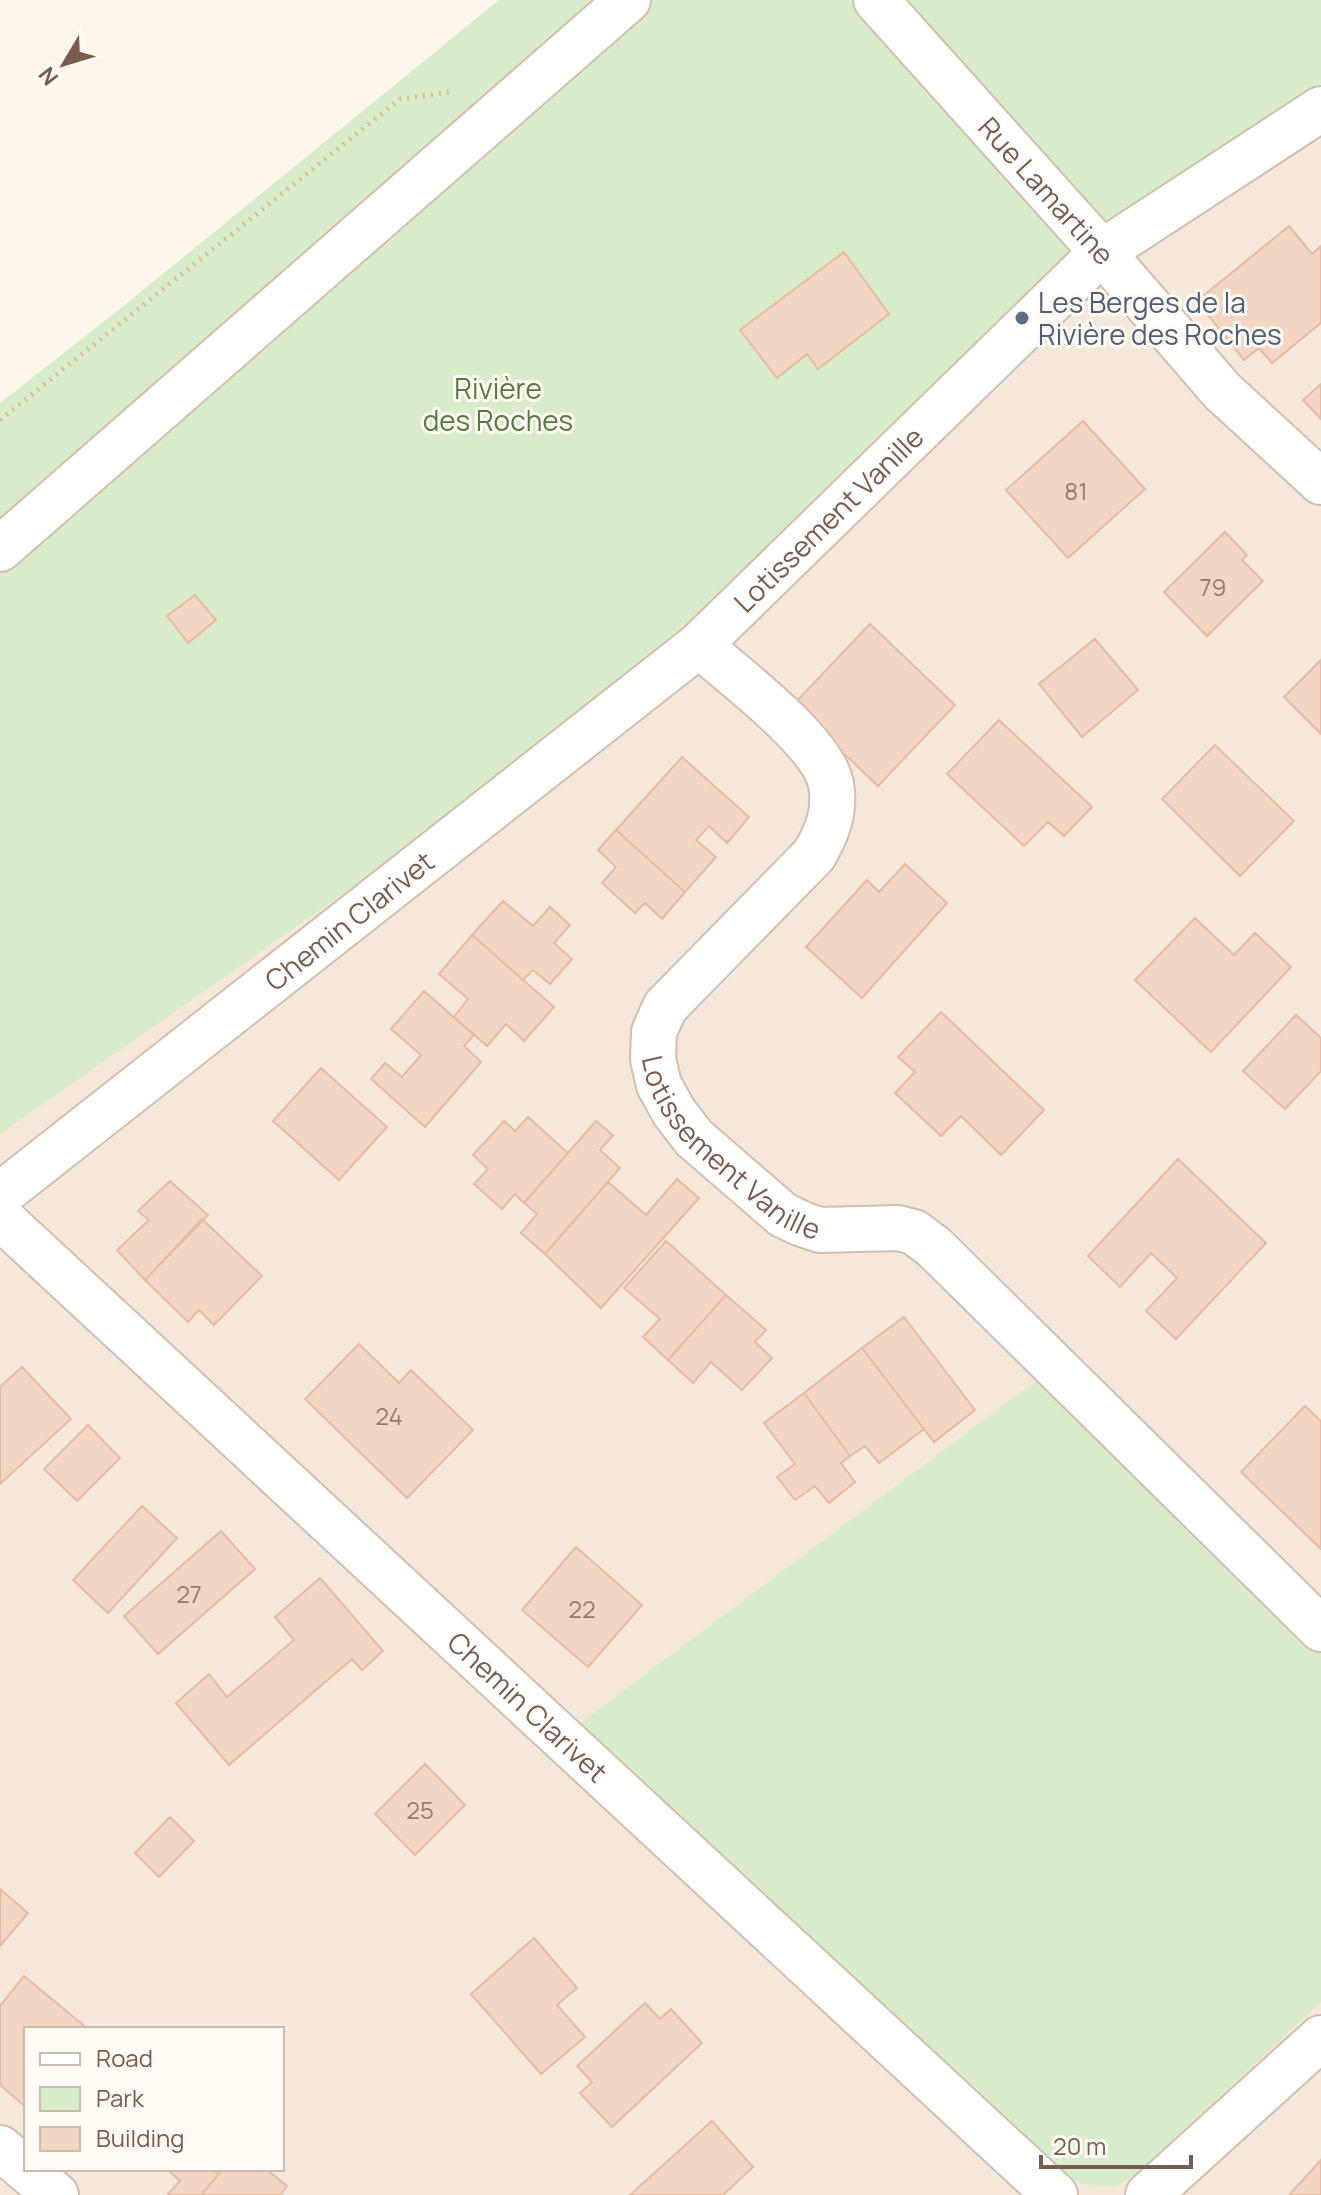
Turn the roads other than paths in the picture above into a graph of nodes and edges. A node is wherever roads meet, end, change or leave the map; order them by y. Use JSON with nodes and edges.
{"nodes":[{"id":1,"x":628,"y":0,"type":"edge"},
{"id":2,"x":876,"y":0,"type":"edge"},
{"id":3,"x":1321,"y":109,"type":"edge"},
{"id":4,"x":1102,"y":252,"type":"junction"},
{"id":5,"x":1321,"y":482,"type":"edge"},
{"id":6,"x":0,"y":549,"type":"edge"},
{"id":7,"x":699,"y":645,"type":"junction"},
{"id":8,"x":0,"y":1195,"type":"edge"},
{"id":9,"x":0,"y":1217,"type":"edge"},
{"id":10,"x":1321,"y":1629,"type":"edge"},
{"id":11,"x":1321,"y":2038,"type":"edge"},
{"id":12,"x":0,"y":2148,"type":"edge"},
{"id":13,"x":24,"y":2168,"type":"edge"},
{"id":14,"x":27,"y":2171,"type":"edge"},
{"id":15,"x":56,"y":2195,"type":"edge"},
{"id":16,"x":1055,"y":2195,"type":"edge"},
{"id":17,"x":1148,"y":2195,"type":"edge"}],
"edges":[{"from":1,"to":6,"type":"street"},
{"from":2,"to":4,"type":"street","name":"Rue Lamartine"},
{"from":3,"to":4,"type":"street","name":"Lotissement Vanille"},
{"from":4,"to":5,"type":"street","name":"Rue Lamartine"},
{"from":4,"to":7,"type":"street","name":"Lotissement Vanille"},
{"from":7,"to":8,"type":"street","name":"Chemin Clarivet"},
{"from":7,"to":10,"type":"street","name":"Lotissement Vanille"},
{"from":9,"to":16,"type":"street","name":"Chemin Clarivet"},
{"from":11,"to":17,"type":"street"},
{"from":12,"to":13,"type":"street"},
{"from":14,"to":15,"type":"street"}]}
